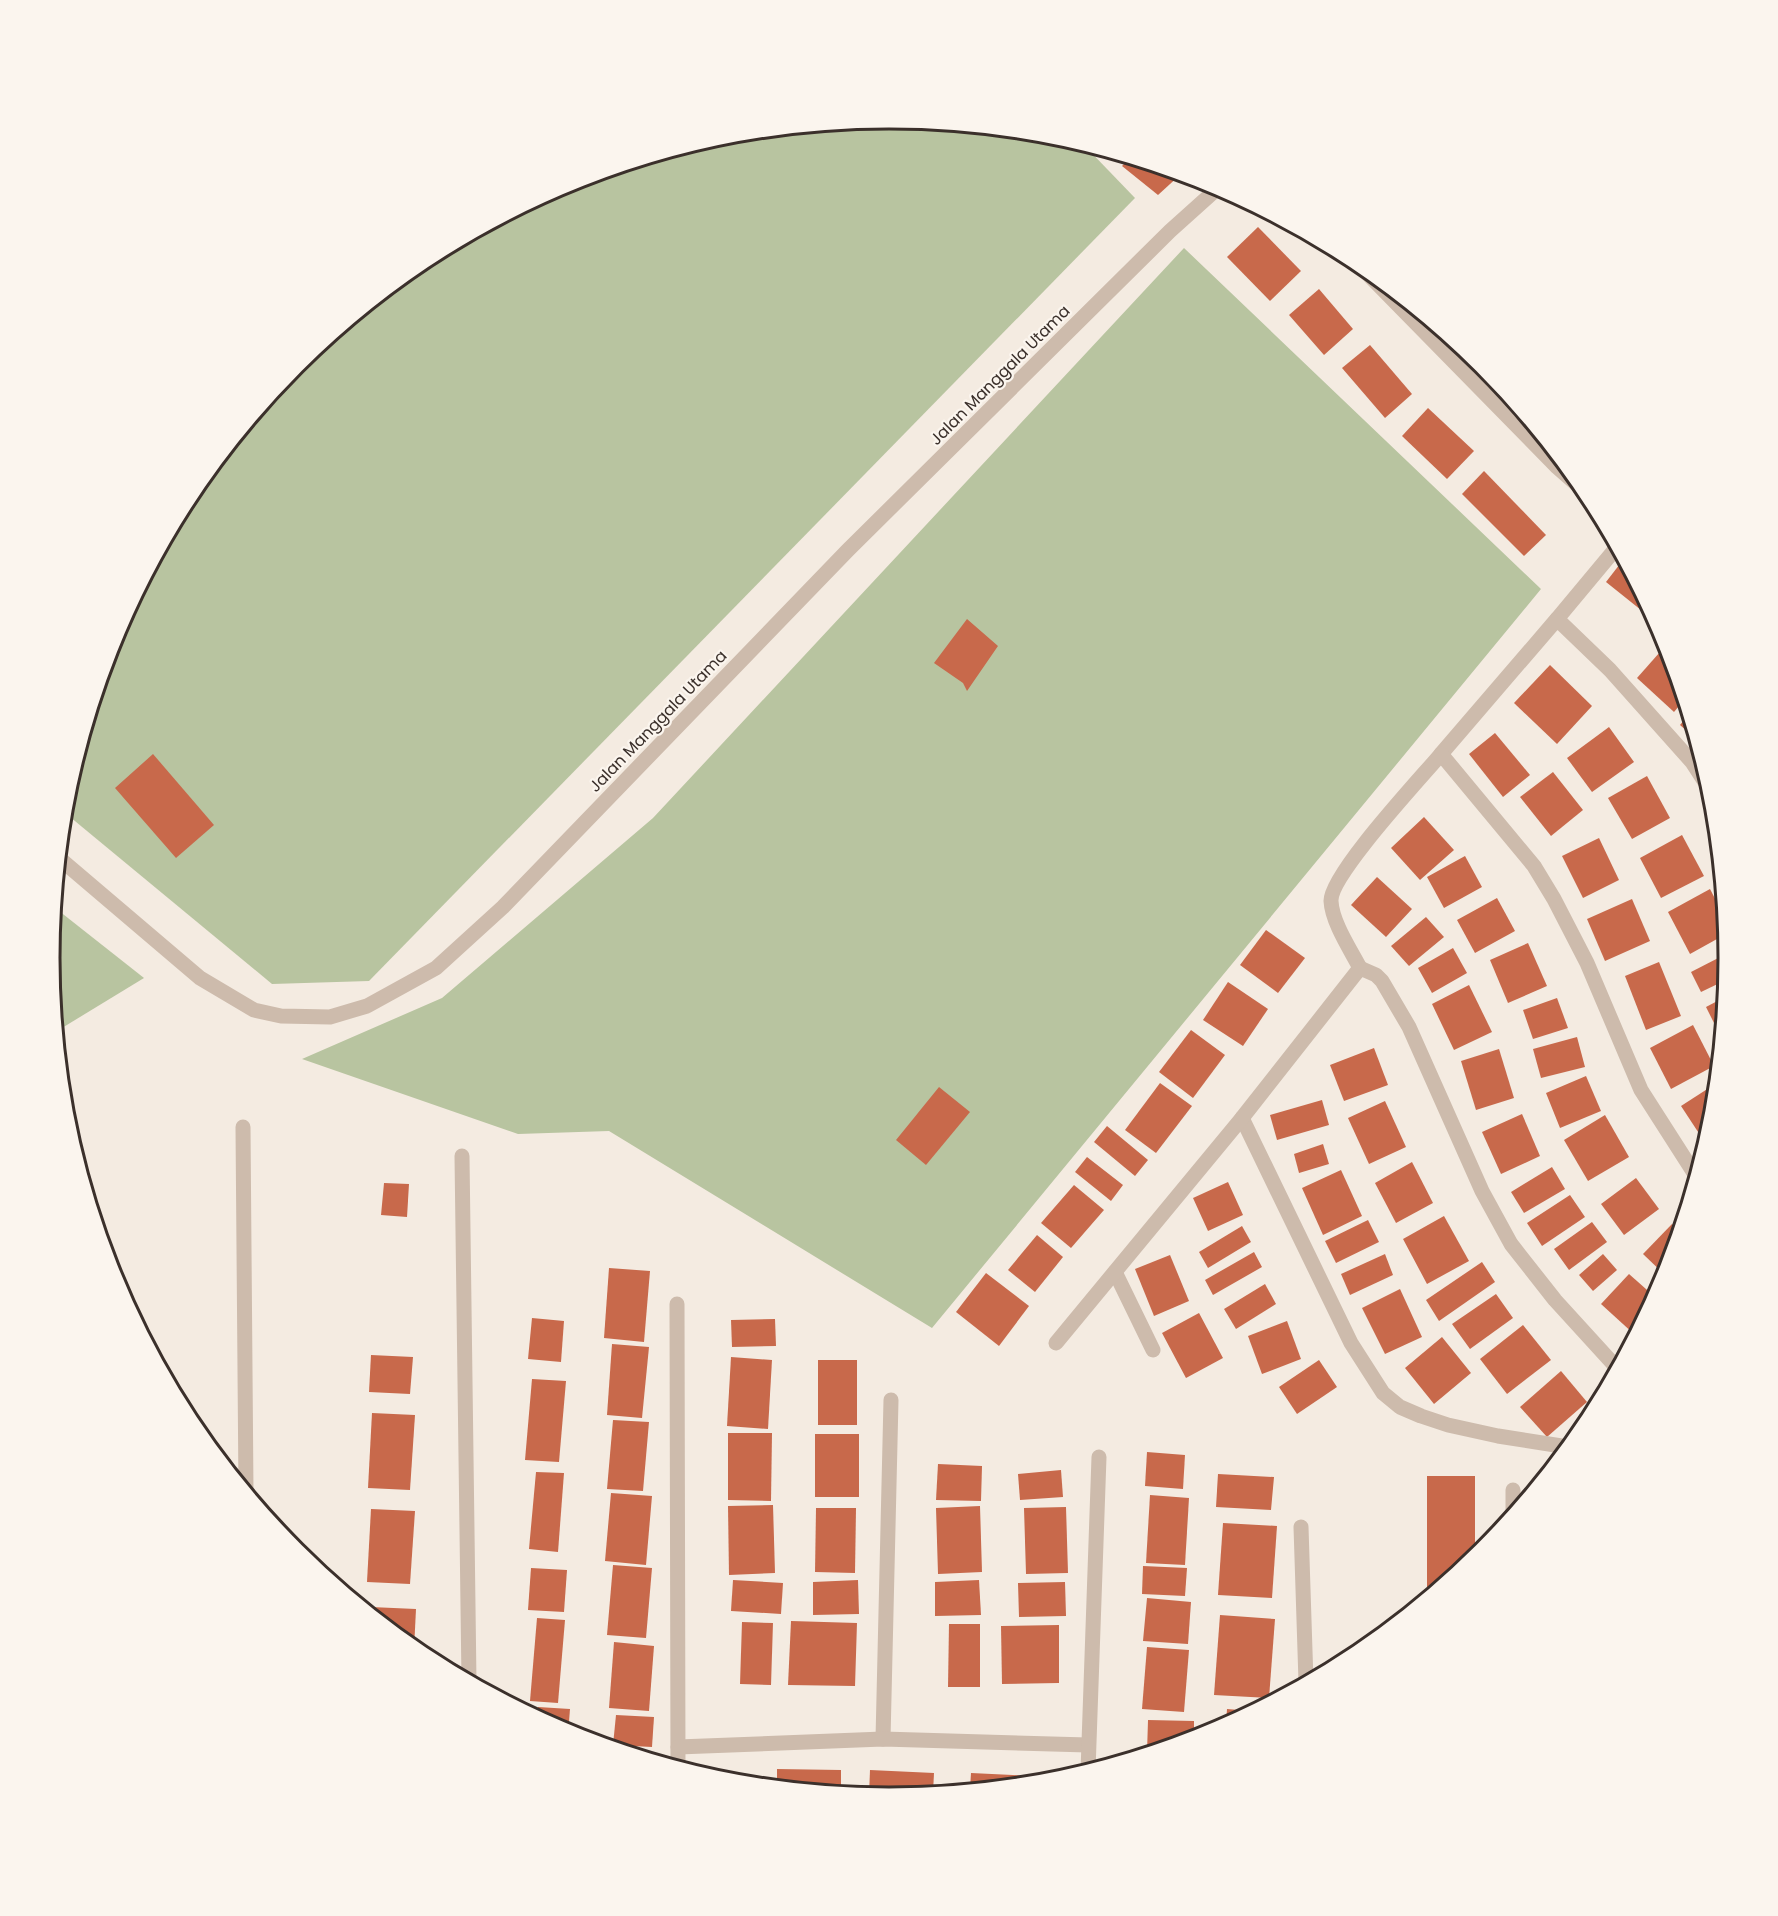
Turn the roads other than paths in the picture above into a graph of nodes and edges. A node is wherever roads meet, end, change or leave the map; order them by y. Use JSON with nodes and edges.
{"nodes":[{"id":1,"x":1211,"y":194,"type":"edge"},
{"id":2,"x":1395,"y":301,"type":"edge"},
{"id":3,"x":1542,"y":447,"type":"edge"},
{"id":4,"x":1612,"y":553,"type":"edge"},
{"id":5,"x":1557,"y":619,"type":"junction"},
{"id":6,"x":1441,"y":754,"type":"junction"},
{"id":7,"x":1696,"y":768,"type":"edge"},
{"id":8,"x":66,"y":864,"type":"edge"},
{"id":9,"x":1360,"y":968,"type":"junction"},
{"id":10,"x":1242,"y":1118,"type":"junction"},
{"id":11,"x":243,"y":1127,"type":"dead end"},
{"id":12,"x":462,"y":1156,"type":"dead end"},
{"id":13,"x":1691,"y":1168,"type":"edge"},
{"id":14,"x":1115,"y":1272,"type":"junction"},
{"id":15,"x":677,"y":1304,"type":"dead end"},
{"id":16,"x":1056,"y":1343,"type":"dead end"},
{"id":17,"x":1153,"y":1350,"type":"dead end"},
{"id":18,"x":1612,"y":1363,"type":"edge"},
{"id":19,"x":891,"y":1400,"type":"dead end"},
{"id":20,"x":1559,"y":1446,"type":"edge"},
{"id":21,"x":1099,"y":1457,"type":"dead end"},
{"id":22,"x":246,"y":1481,"type":"edge"},
{"id":23,"x":1513,"y":1490,"type":"dead end"},
{"id":24,"x":1513,"y":1504,"type":"edge"},
{"id":25,"x":1301,"y":1527,"type":"dead end"},
{"id":26,"x":469,"y":1673,"type":"edge"},
{"id":27,"x":1306,"y":1674,"type":"edge"},
{"id":28,"x":883,"y":1739,"type":"junction"},
{"id":29,"x":1088,"y":1745,"type":"junction"},
{"id":30,"x":678,"y":1747,"type":"junction"},
{"id":31,"x":678,"y":1760,"type":"edge"},
{"id":32,"x":1088,"y":1763,"type":"edge"}],
"edges":[{"from":1,"to":8,"type":"street","name":"Jalan Manggala Utama"},
{"from":2,"to":3,"type":"street"},
{"from":4,"to":5,"type":"street"},
{"from":5,"to":6,"type":"street"},
{"from":5,"to":7,"type":"street"},
{"from":6,"to":9,"type":"street"},
{"from":6,"to":13,"type":"street"},
{"from":9,"to":10,"type":"street"},
{"from":9,"to":18,"type":"street"},
{"from":10,"to":14,"type":"street"},
{"from":10,"to":20,"type":"street"},
{"from":11,"to":22,"type":"street"},
{"from":12,"to":26,"type":"street"},
{"from":14,"to":16,"type":"street"},
{"from":14,"to":17,"type":"street"},
{"from":15,"to":30,"type":"street"},
{"from":19,"to":28,"type":"street"},
{"from":21,"to":29,"type":"street"},
{"from":23,"to":24,"type":"street"},
{"from":25,"to":27,"type":"street"},
{"from":28,"to":29,"type":"street"},
{"from":28,"to":30,"type":"street"},
{"from":29,"to":32,"type":"street"},
{"from":30,"to":31,"type":"street"}]}
